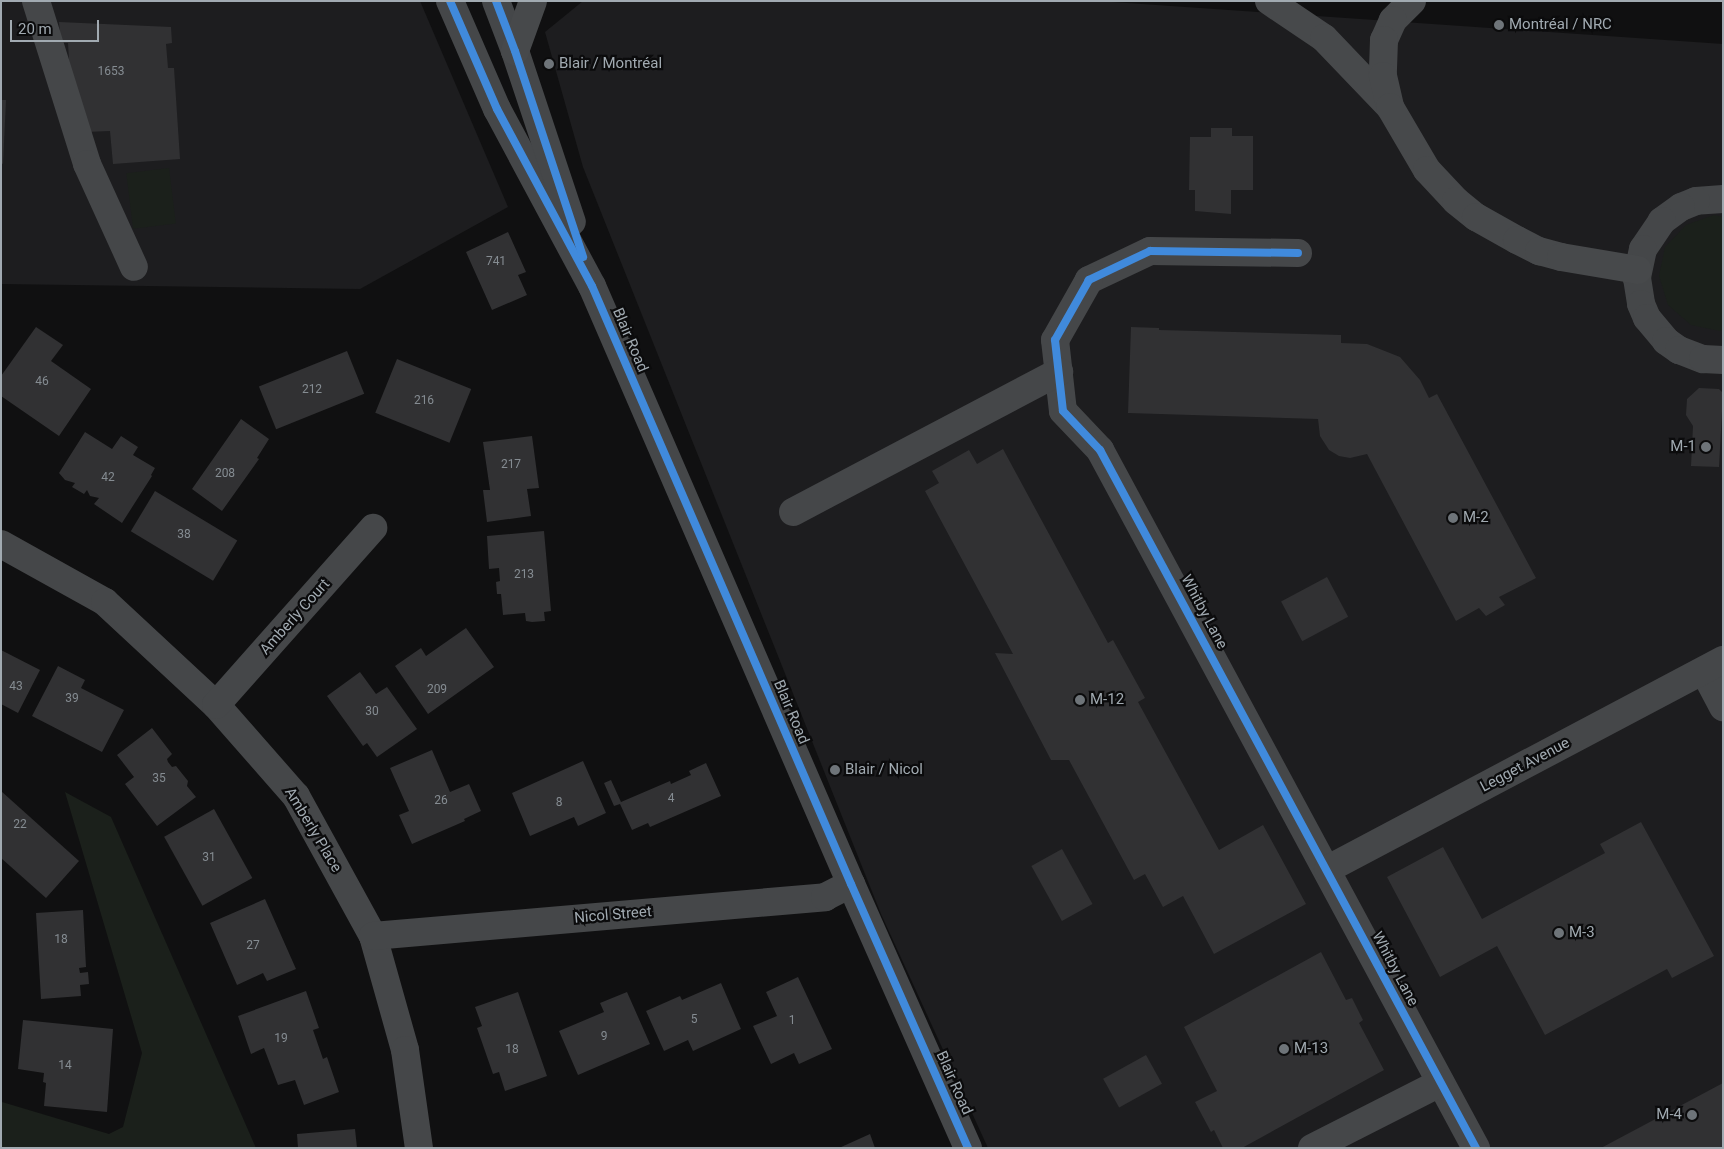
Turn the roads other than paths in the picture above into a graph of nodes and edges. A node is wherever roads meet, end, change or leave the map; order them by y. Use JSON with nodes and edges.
{"nodes":[{"id":1,"x":36,"y":1,"type":"edge"},
{"id":2,"x":450,"y":1,"type":"edge"},
{"id":3,"x":496,"y":1,"type":"edge"},
{"id":4,"x":533,"y":1,"type":"edge"},
{"id":5,"x":1269,"y":1,"type":"edge"},
{"id":6,"x":1412,"y":1,"type":"edge"},
{"id":7,"x":515,"y":51,"type":"junction"},
{"id":8,"x":1390,"y":107,"type":"junction"},
{"id":9,"x":1723,"y":198,"type":"edge"},
{"id":10,"x":1298,"y":253,"type":"dead end"},
{"id":11,"x":134,"y":267,"type":"dead end"},
{"id":12,"x":1638,"y":270,"type":"junction"},
{"id":13,"x":592,"y":286,"type":"junction"},
{"id":14,"x":1723,"y":360,"type":"edge"},
{"id":15,"x":1059,"y":372,"type":"junction"},
{"id":16,"x":793,"y":512,"type":"dead end"},
{"id":17,"x":373,"y":528,"type":"dead end"},
{"id":18,"x":1,"y":544,"type":"edge"},
{"id":19,"x":1713,"y":665,"type":"edge"},
{"id":20,"x":216,"y":705,"type":"junction"},
{"id":21,"x":1723,"y":706,"type":"edge"},
{"id":22,"x":1328,"y":869,"type":"junction"},
{"id":23,"x":851,"y":884,"type":"junction"},
{"id":24,"x":373,"y":936,"type":"junction"},
{"id":25,"x":1440,"y":1083,"type":"junction"},
{"id":26,"x":1316,"y":1147,"type":"edge"},
{"id":27,"x":419,"y":1148,"type":"edge"},
{"id":28,"x":968,"y":1148,"type":"edge"},
{"id":29,"x":1476,"y":1148,"type":"edge"}],
"edges":[{"from":1,"to":11,"type":"street"},
{"from":2,"to":13,"type":"street","name":"Blair Road"},
{"from":3,"to":7,"type":"street","name":"Blair Road"},
{"from":4,"to":7,"type":"main road"},
{"from":5,"to":8,"type":"main road"},
{"from":6,"to":8,"type":"main road"},
{"from":7,"to":13,"type":"street","name":"Blair Road"},
{"from":8,"to":12,"type":"main road"},
{"from":9,"to":12,"type":"street"},
{"from":10,"to":15,"type":"street","name":"Whitby Lane"},
{"from":12,"to":14,"type":"street"},
{"from":13,"to":23,"type":"street","name":"Blair Road"},
{"from":15,"to":16,"type":"street"},
{"from":15,"to":22,"type":"street","name":"Whitby Lane"},
{"from":17,"to":20,"type":"street","name":"Amberly Court"},
{"from":18,"to":20,"type":"street","name":"Amberly Place"},
{"from":19,"to":21,"type":"street"},
{"from":19,"to":22,"type":"street","name":"Legget Avenue"},
{"from":20,"to":24,"type":"street","name":"Amberly Place"},
{"from":22,"to":25,"type":"street","name":"Whitby Lane"},
{"from":23,"to":24,"type":"street","name":"Nicol Street"},
{"from":23,"to":28,"type":"street","name":"Blair Road"},
{"from":24,"to":27,"type":"street","name":"Amberly Place"},
{"from":25,"to":26,"type":"street"},
{"from":25,"to":29,"type":"street","name":"Whitby Lane"}]}
